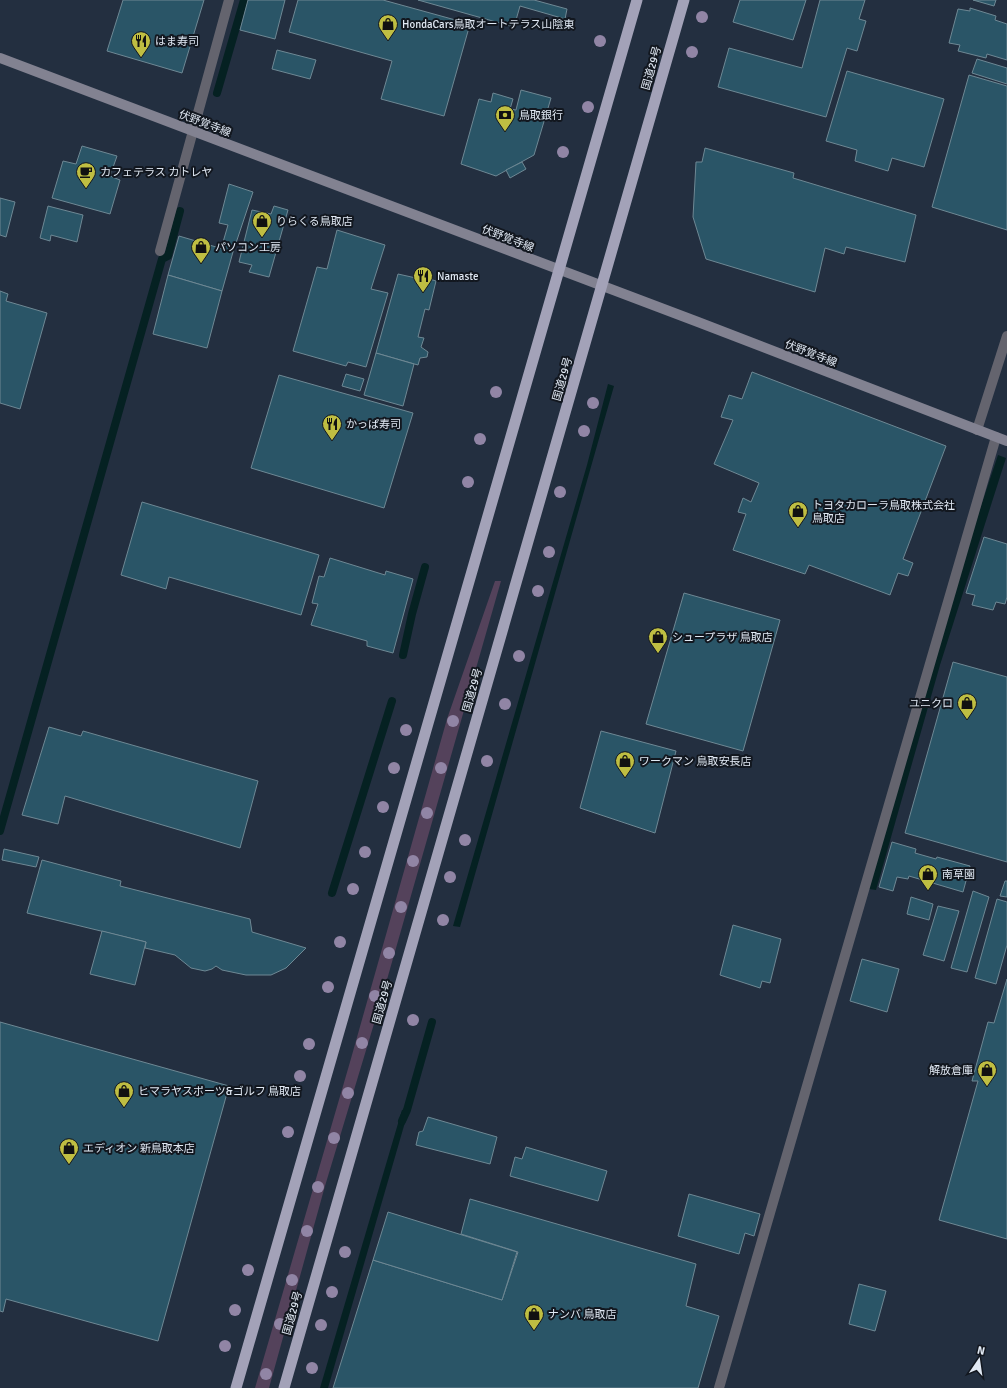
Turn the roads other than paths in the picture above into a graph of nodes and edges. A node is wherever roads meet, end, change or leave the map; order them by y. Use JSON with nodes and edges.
{"nodes":[{"id":1,"x":229,"y":0,"type":"edge"},
{"id":2,"x":637,"y":0,"type":"edge"},
{"id":3,"x":684,"y":0,"type":"edge"},
{"id":4,"x":0,"y":58,"type":"edge"},
{"id":5,"x":192,"y":131,"type":"junction"},
{"id":6,"x":160,"y":251,"type":"dead end"},
{"id":7,"x":558,"y":270,"type":"junction"},
{"id":8,"x":602,"y":286,"type":"junction"},
{"id":9,"x":1007,"y":336,"type":"edge"},
{"id":10,"x":977,"y":430,"type":"junction"},
{"id":11,"x":996,"y":437,"type":"junction"},
{"id":12,"x":1007,"y":441,"type":"edge"},
{"id":13,"x":236,"y":1388,"type":"edge"},
{"id":14,"x":284,"y":1388,"type":"edge"},
{"id":15,"x":719,"y":1388,"type":"edge"}],
"edges":[{"from":1,"to":5,"type":"street"},
{"from":2,"to":7,"type":"highway"},
{"from":3,"to":8,"type":"highway","name":"国道29号"},
{"from":4,"to":5,"type":"main road","name":"伏野覚寺線"},
{"from":5,"to":6,"type":"street"},
{"from":5,"to":7,"type":"main road","name":"伏野覚寺線"},
{"from":7,"to":8,"type":"main road","name":"伏野覚寺線"},
{"from":7,"to":13,"type":"highway"},
{"from":8,"to":10,"type":"main road","name":"伏野覚寺線"},
{"from":8,"to":14,"type":"highway","name":"国道29号"},
{"from":9,"to":10,"type":"street"},
{"from":10,"to":11,"type":"main road","name":"伏野覚寺線"},
{"from":11,"to":12,"type":"main road","name":"伏野覚寺線"},
{"from":11,"to":15,"type":"street"}]}
